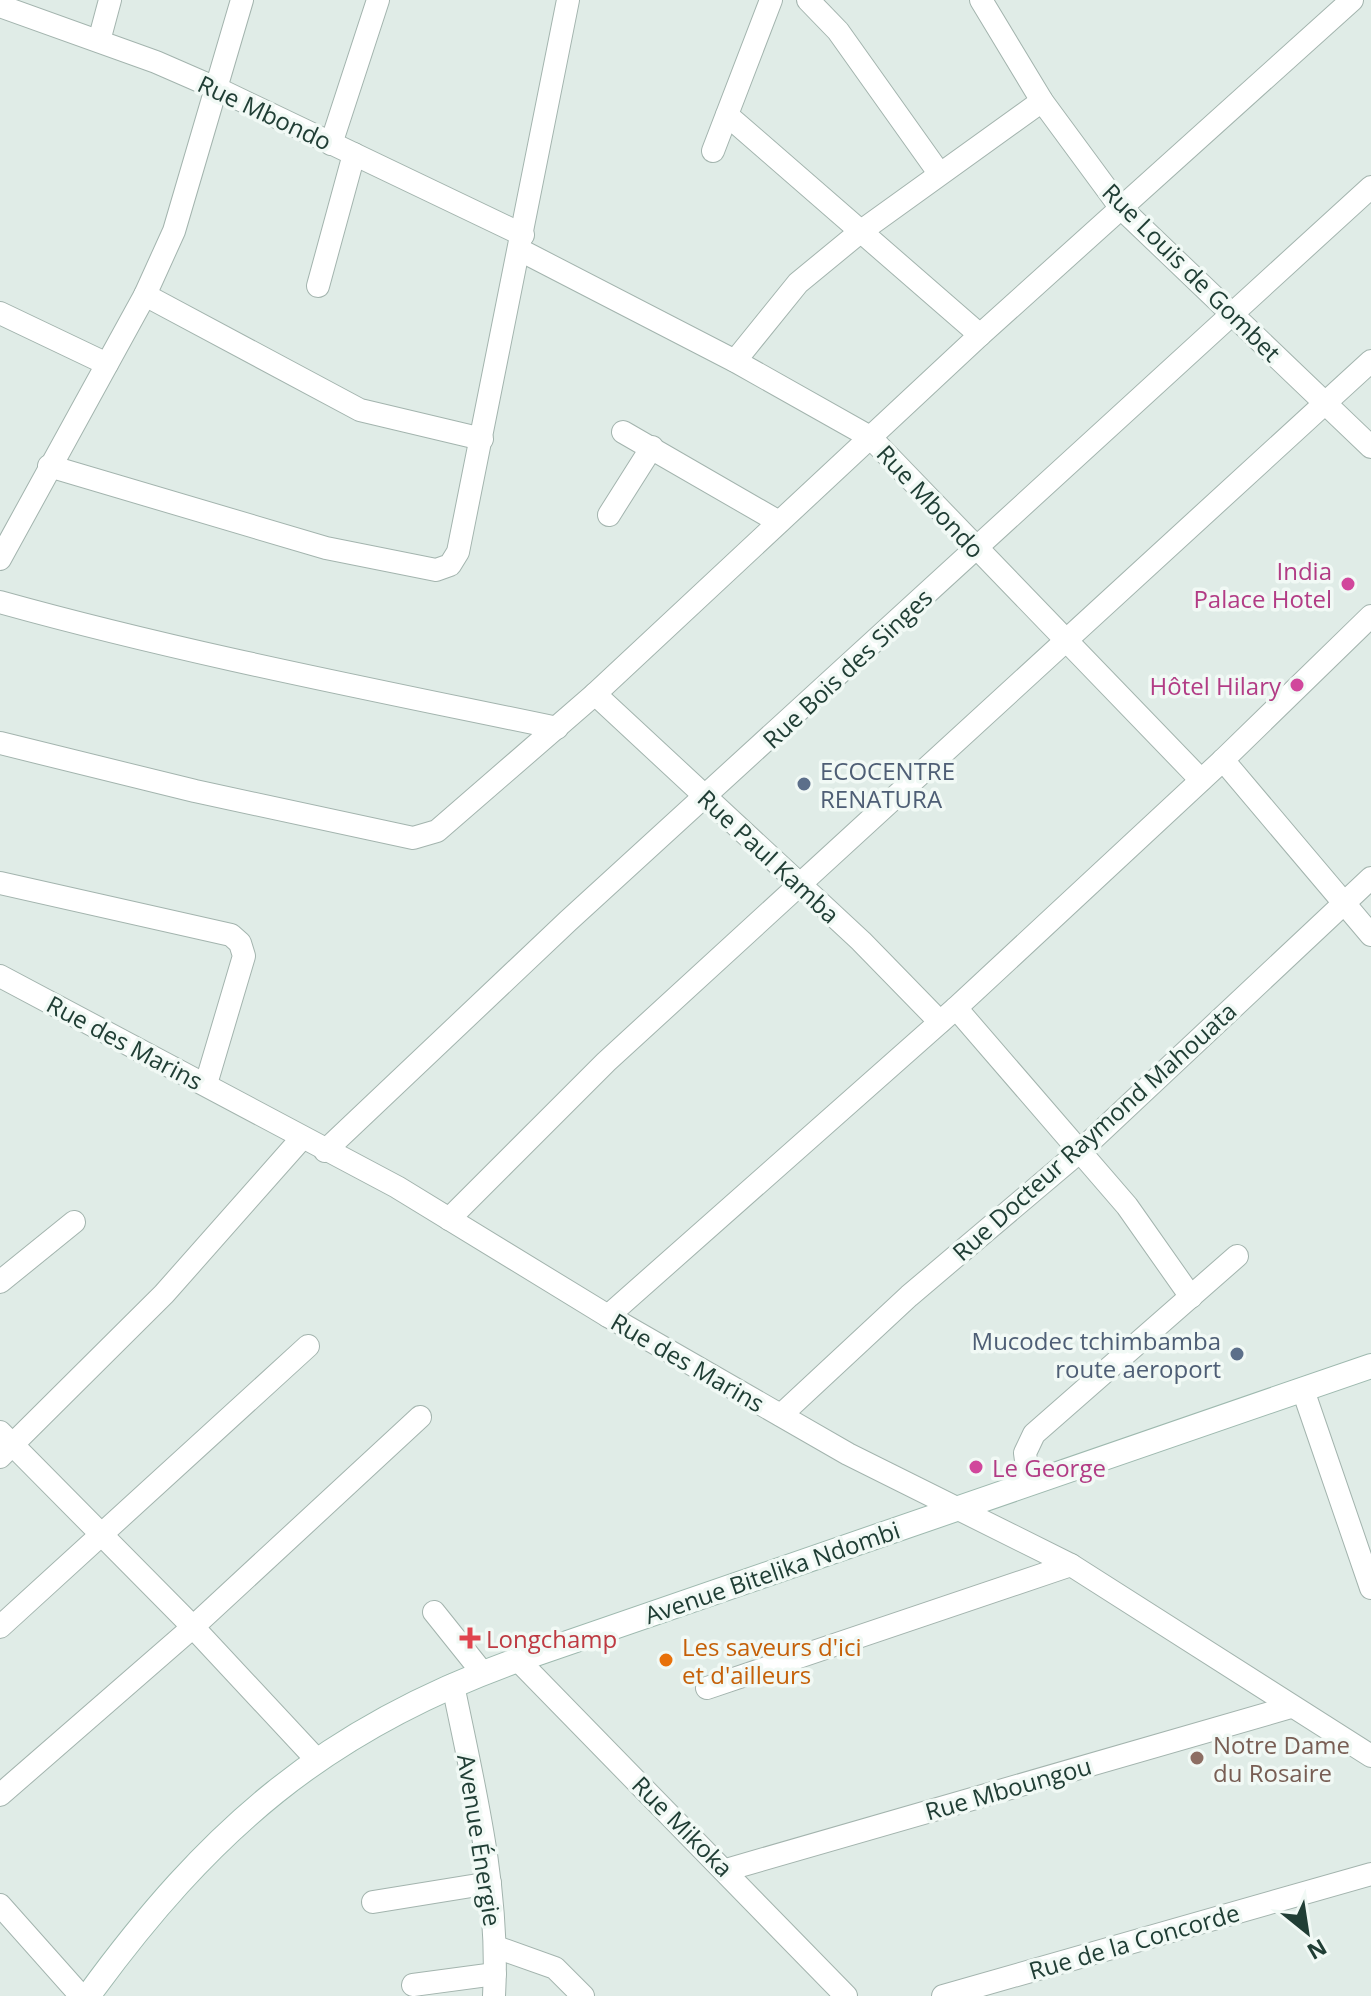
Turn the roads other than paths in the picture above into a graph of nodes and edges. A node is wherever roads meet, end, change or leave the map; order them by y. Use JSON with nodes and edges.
{"nodes":[{"id":1,"x":110,"y":0,"type":"edge"},
{"id":2,"x":242,"y":0,"type":"edge"},
{"id":3,"x":378,"y":0,"type":"edge"},
{"id":4,"x":568,"y":0,"type":"edge"},
{"id":5,"x":771,"y":0,"type":"edge"},
{"id":6,"x":808,"y":0,"type":"edge"},
{"id":7,"x":981,"y":0,"type":"edge"},
{"id":8,"x":1352,"y":0,"type":"edge"},
{"id":9,"x":0,"y":6,"type":"edge"},
{"id":10,"x":99,"y":41,"type":"junction"},
{"id":11,"x":218,"y":89,"type":"junction"},
{"id":12,"x":1042,"y":101,"type":"junction"},
{"id":13,"x":727,"y":115,"type":"junction"},
{"id":14,"x":331,"y":144,"type":"junction"},
{"id":15,"x":713,"y":151,"type":"dead end"},
{"id":16,"x":354,"y":154,"type":"junction"},
{"id":17,"x":939,"y":173,"type":"junction"},
{"id":18,"x":1371,"y":187,"type":"edge"},
{"id":19,"x":1120,"y":207,"type":"junction"},
{"id":20,"x":860,"y":232,"type":"junction"},
{"id":21,"x":522,"y":243,"type":"junction"},
{"id":22,"x":318,"y":286,"type":"dead end"},
{"id":23,"x":145,"y":295,"type":"junction"},
{"id":24,"x":0,"y":313,"type":"edge"},
{"id":25,"x":1233,"y":317,"type":"junction"},
{"id":26,"x":980,"y":335,"type":"junction"},
{"id":27,"x":735,"y":361,"type":"junction"},
{"id":28,"x":1371,"y":361,"type":"edge"},
{"id":29,"x":107,"y":364,"type":"junction"},
{"id":30,"x":1326,"y":403,"type":"junction"},
{"id":31,"x":623,"y":432,"type":"dead end"},
{"id":32,"x":870,"y":437,"type":"junction"},
{"id":33,"x":482,"y":439,"type":"junction"},
{"id":34,"x":652,"y":447,"type":"junction"},
{"id":35,"x":1371,"y":447,"type":"edge"},
{"id":36,"x":49,"y":466,"type":"junction"},
{"id":37,"x":609,"y":515,"type":"dead end"},
{"id":38,"x":779,"y":522,"type":"junction"},
{"id":39,"x":976,"y":550,"type":"junction"},
{"id":40,"x":0,"y":559,"type":"edge"},
{"id":41,"x":0,"y":602,"type":"edge"},
{"id":42,"x":1371,"y":616,"type":"edge"},
{"id":43,"x":1065,"y":642,"type":"junction"},
{"id":44,"x":595,"y":694,"type":"junction"},
{"id":45,"x":557,"y":728,"type":"junction"},
{"id":46,"x":0,"y":743,"type":"edge"},
{"id":47,"x":1223,"y":760,"type":"junction"},
{"id":48,"x":1201,"y":780,"type":"junction"},
{"id":49,"x":706,"y":798,"type":"junction"},
{"id":50,"x":1371,"y":878,"type":"edge"},
{"id":51,"x":0,"y":883,"type":"edge"},
{"id":52,"x":798,"y":885,"type":"junction"},
{"id":53,"x":1343,"y":904,"type":"junction"},
{"id":54,"x":1371,"y":935,"type":"edge"},
{"id":55,"x":0,"y":976,"type":"edge"},
{"id":56,"x":948,"y":1015,"type":"junction"},
{"id":57,"x":206,"y":1084,"type":"junction"},
{"id":58,"x":302,"y":1138,"type":"junction"},
{"id":59,"x":325,"y":1151,"type":"junction"},
{"id":60,"x":1079,"y":1152,"type":"junction"},
{"id":61,"x":449,"y":1219,"type":"junction"},
{"id":62,"x":74,"y":1222,"type":"dead end"},
{"id":63,"x":1237,"y":1256,"type":"dead end"},
{"id":64,"x":0,"y":1282,"type":"edge"},
{"id":65,"x":1191,"y":1297,"type":"junction"},
{"id":66,"x":608,"y":1316,"type":"junction"},
{"id":67,"x":308,"y":1346,"type":"dead end"},
{"id":68,"x":1371,"y":1366,"type":"edge"},
{"id":69,"x":1303,"y":1390,"type":"junction"},
{"id":70,"x":781,"y":1415,"type":"junction"},
{"id":71,"x":420,"y":1417,"type":"dead end"},
{"id":72,"x":4,"y":1445,"type":"edge"},
{"id":73,"x":1029,"y":1483,"type":"junction"},
{"id":74,"x":956,"y":1509,"type":"junction"},
{"id":75,"x":102,"y":1533,"type":"junction"},
{"id":76,"x":1071,"y":1565,"type":"junction"},
{"id":77,"x":1371,"y":1588,"type":"edge"},
{"id":78,"x":434,"y":1612,"type":"dead end"},
{"id":79,"x":0,"y":1627,"type":"edge"},
{"id":80,"x":193,"y":1627,"type":"junction"},
{"id":81,"x":518,"y":1660,"type":"junction"},
{"id":82,"x":482,"y":1672,"type":"junction"},
{"id":83,"x":453,"y":1685,"type":"junction"},
{"id":84,"x":707,"y":1688,"type":"dead end"},
{"id":85,"x":1291,"y":1707,"type":"junction"},
{"id":86,"x":1371,"y":1756,"type":"edge"},
{"id":87,"x":317,"y":1760,"type":"junction"},
{"id":88,"x":0,"y":1795,"type":"edge"},
{"id":89,"x":726,"y":1870,"type":"junction"},
{"id":90,"x":1371,"y":1874,"type":"edge"},
{"id":91,"x":490,"y":1883,"type":"junction"},
{"id":92,"x":373,"y":1902,"type":"dead end"},
{"id":93,"x":0,"y":1905,"type":"edge"},
{"id":94,"x":496,"y":1947,"type":"junction"},
{"id":95,"x":413,"y":1985,"type":"dead end"},
{"id":96,"x":495,"y":1985,"type":"edge"},
{"id":97,"x":81,"y":1996,"type":"edge"},
{"id":98,"x":88,"y":1996,"type":"edge"},
{"id":99,"x":583,"y":1996,"type":"edge"},
{"id":100,"x":846,"y":1996,"type":"edge"},
{"id":101,"x":943,"y":1996,"type":"edge"}],
"edges":[{"from":1,"to":10,"type":"street"},
{"from":2,"to":11,"type":"street"},
{"from":3,"to":14,"type":"street"},
{"from":4,"to":21,"type":"street"},
{"from":5,"to":13,"type":"street"},
{"from":6,"to":17,"type":"street"},
{"from":7,"to":12,"type":"street","name":"Rue Louis de Gombet"},
{"from":8,"to":19,"type":"street"},
{"from":9,"to":10,"type":"street","name":"Rue Mbondo"},
{"from":10,"to":11,"type":"street","name":"Rue Mbondo"},
{"from":11,"to":14,"type":"street","name":"Rue Mbondo"},
{"from":11,"to":23,"type":"street"},
{"from":12,"to":17,"type":"street"},
{"from":12,"to":19,"type":"street","name":"Rue Louis de Gombet"},
{"from":13,"to":15,"type":"street"},
{"from":13,"to":20,"type":"street"},
{"from":14,"to":16,"type":"street","name":"Rue Mbondo"},
{"from":16,"to":21,"type":"street","name":"Rue Mbondo"},
{"from":16,"to":22,"type":"street"},
{"from":17,"to":20,"type":"street"},
{"from":18,"to":25,"type":"street","name":"Rue Bois des Singes"},
{"from":19,"to":25,"type":"street","name":"Rue Louis de Gombet"},
{"from":19,"to":26,"type":"street"},
{"from":20,"to":26,"type":"street"},
{"from":20,"to":27,"type":"street"},
{"from":21,"to":27,"type":"street","name":"Rue Mbondo"},
{"from":21,"to":33,"type":"street"},
{"from":23,"to":29,"type":"street"},
{"from":23,"to":33,"type":"street"},
{"from":24,"to":29,"type":"street"},
{"from":25,"to":30,"type":"street","name":"Rue Louis de Gombet"},
{"from":25,"to":39,"type":"street","name":"Rue Bois des Singes"},
{"from":26,"to":32,"type":"street"},
{"from":27,"to":32,"type":"street","name":"Rue Mbondo"},
{"from":28,"to":30,"type":"street"},
{"from":29,"to":36,"type":"street"},
{"from":30,"to":35,"type":"street","name":"Rue Louis de Gombet"},
{"from":30,"to":43,"type":"street"},
{"from":31,"to":34,"type":"street"},
{"from":32,"to":38,"type":"street"},
{"from":32,"to":39,"type":"street","name":"Rue Mbondo"},
{"from":33,"to":36,"type":"street"},
{"from":34,"to":37,"type":"street"},
{"from":34,"to":38,"type":"street"},
{"from":36,"to":40,"type":"street"},
{"from":38,"to":44,"type":"street"},
{"from":39,"to":43,"type":"street","name":"Rue Mbondo"},
{"from":39,"to":49,"type":"street","name":"Rue Bois des Singes"},
{"from":41,"to":45,"type":"street"},
{"from":42,"to":47,"type":"street"},
{"from":43,"to":48,"type":"street","name":"Rue Mbondo"},
{"from":43,"to":52,"type":"street"},
{"from":44,"to":45,"type":"street"},
{"from":44,"to":49,"type":"street","name":"Rue Paul Kamba"},
{"from":45,"to":46,"type":"street"},
{"from":47,"to":48,"type":"street"},
{"from":47,"to":53,"type":"street"},
{"from":48,"to":56,"type":"street"},
{"from":49,"to":52,"type":"street","name":"Rue Paul Kamba"},
{"from":49,"to":59,"type":"street","name":"Rue Bois des Singes"},
{"from":50,"to":53,"type":"street","name":"Rue Docteur Raymond Mahouata"},
{"from":51,"to":57,"type":"street"},
{"from":52,"to":56,"type":"street","name":"Rue Paul Kamba"},
{"from":52,"to":61,"type":"street"},
{"from":53,"to":54,"type":"street"},
{"from":53,"to":60,"type":"street","name":"Rue Docteur Raymond Mahouata"},
{"from":55,"to":57,"type":"street","name":"Rue des Marins"},
{"from":56,"to":60,"type":"street","name":"Rue Paul Kamba"},
{"from":56,"to":66,"type":"street"},
{"from":57,"to":58,"type":"street","name":"Rue des Marins"},
{"from":58,"to":59,"type":"street","name":"Rue des Marins"},
{"from":58,"to":72,"type":"street"},
{"from":59,"to":61,"type":"street","name":"Rue des Marins"},
{"from":60,"to":65,"type":"street","name":"Rue Paul Kamba"},
{"from":60,"to":70,"type":"street","name":"Rue Docteur Raymond Mahouata"},
{"from":61,"to":66,"type":"street","name":"Rue des Marins"},
{"from":62,"to":64,"type":"street"},
{"from":63,"to":65,"type":"street"},
{"from":65,"to":73,"type":"street"},
{"from":66,"to":70,"type":"street","name":"Rue des Marins"},
{"from":67,"to":75,"type":"street"},
{"from":68,"to":69,"type":"street","name":"Avenue Bitelika Ndombi"},
{"from":69,"to":73,"type":"street","name":"Avenue Bitelika Ndombi"},
{"from":69,"to":77,"type":"street"},
{"from":70,"to":74,"type":"street","name":"Rue des Marins"},
{"from":71,"to":80,"type":"street"},
{"from":72,"to":75,"type":"street"},
{"from":73,"to":74,"type":"street","name":"Avenue Bitelika Ndombi"},
{"from":74,"to":76,"type":"street","name":"Rue des Marins"},
{"from":74,"to":81,"type":"street","name":"Avenue Bitelika Ndombi"},
{"from":75,"to":79,"type":"street"},
{"from":75,"to":80,"type":"street"},
{"from":76,"to":84,"type":"street"},
{"from":76,"to":85,"type":"street","name":"Rue des Marins"},
{"from":78,"to":82,"type":"street"},
{"from":80,"to":87,"type":"street"},
{"from":80,"to":88,"type":"street"},
{"from":81,"to":82,"type":"street","name":"Avenue Bitelika Ndombi"},
{"from":81,"to":89,"type":"street","name":"Rue Mikoka"},
{"from":82,"to":83,"type":"street","name":"Avenue Bitelika Ndombi"},
{"from":83,"to":87,"type":"street","name":"Avenue Bitelika Ndombi"},
{"from":83,"to":91,"type":"street","name":"Avenue Énergie"},
{"from":85,"to":86,"type":"street","name":"Rue des Marins"},
{"from":85,"to":89,"type":"street","name":"Rue Mboungou"},
{"from":87,"to":98,"type":"street","name":"Avenue Bitelika Ndombi"},
{"from":89,"to":100,"type":"street","name":"Rue Mikoka"},
{"from":90,"to":101,"type":"street","name":"Rue de la Concorde"},
{"from":91,"to":92,"type":"street"},
{"from":91,"to":94,"type":"street","name":"Avenue Énergie"},
{"from":93,"to":97,"type":"street"},
{"from":94,"to":96,"type":"street","name":"Avenue Énergie"},
{"from":94,"to":99,"type":"street"},
{"from":95,"to":96,"type":"street"}]}
